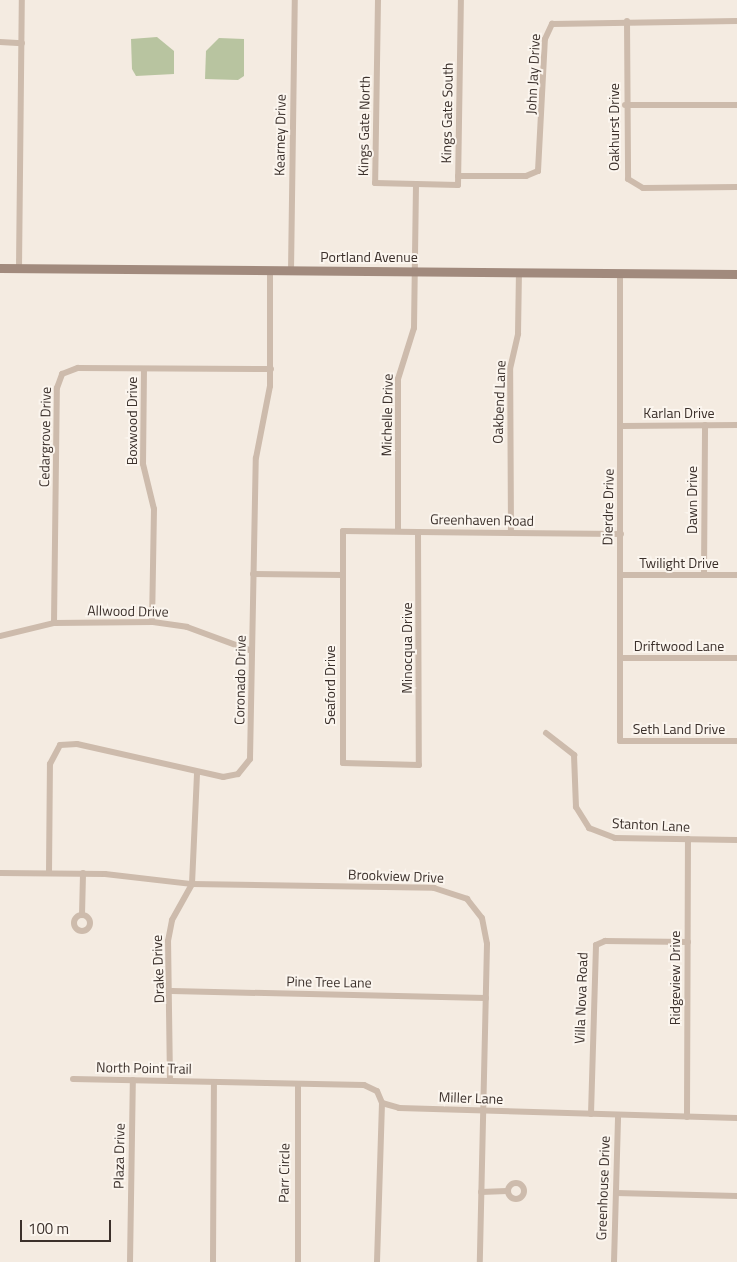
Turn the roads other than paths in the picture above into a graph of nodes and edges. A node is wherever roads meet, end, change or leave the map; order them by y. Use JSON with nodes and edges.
{"nodes":[{"id":1,"x":22,"y":0,"type":"edge"},
{"id":2,"x":295,"y":0,"type":"edge"},
{"id":3,"x":378,"y":0,"type":"edge"},
{"id":4,"x":461,"y":0,"type":"edge"},
{"id":5,"x":627,"y":21,"type":"junction"},
{"id":6,"x":737,"y":21,"type":"edge"},
{"id":7,"x":0,"y":42,"type":"edge"},
{"id":8,"x":22,"y":42,"type":"junction"},
{"id":9,"x":625,"y":105,"type":"junction"},
{"id":10,"x":737,"y":105,"type":"edge"},
{"id":11,"x":458,"y":176,"type":"junction"},
{"id":12,"x":416,"y":184,"type":"junction"},
{"id":13,"x":737,"y":187,"type":"edge"},
{"id":14,"x":0,"y":268,"type":"edge"},
{"id":15,"x":19,"y":268,"type":"junction"},
{"id":16,"x":270,"y":271,"type":"junction"},
{"id":17,"x":291,"y":271,"type":"junction"},
{"id":18,"x":414,"y":271,"type":"junction"},
{"id":19,"x":519,"y":272,"type":"junction"},
{"id":20,"x":620,"y":273,"type":"junction"},
{"id":21,"x":737,"y":274,"type":"edge"},
{"id":22,"x":144,"y":369,"type":"junction"},
{"id":23,"x":271,"y":369,"type":"junction"},
{"id":24,"x":705,"y":425,"type":"junction"},
{"id":25,"x":737,"y":425,"type":"edge"},
{"id":26,"x":622,"y":426,"type":"junction"},
{"id":27,"x":342,"y":531,"type":"joint"},
{"id":28,"x":398,"y":531,"type":"junction"},
{"id":29,"x":418,"y":532,"type":"junction"},
{"id":30,"x":511,"y":533,"type":"junction"},
{"id":31,"x":620,"y":534,"type":"junction"},
{"id":32,"x":254,"y":574,"type":"junction"},
{"id":33,"x":342,"y":575,"type":"junction"},
{"id":34,"x":620,"y":575,"type":"junction"},
{"id":35,"x":704,"y":575,"type":"junction"},
{"id":36,"x":737,"y":576,"type":"edge"},
{"id":37,"x":152,"y":622,"type":"junction"},
{"id":38,"x":54,"y":623,"type":"junction"},
{"id":39,"x":0,"y":636,"type":"edge"},
{"id":40,"x":252,"y":651,"type":"junction"},
{"id":41,"x":620,"y":658,"type":"junction"},
{"id":42,"x":737,"y":658,"type":"edge"},
{"id":43,"x":546,"y":733,"type":"dead end"},
{"id":44,"x":620,"y":741,"type":"joint"},
{"id":45,"x":737,"y":741,"type":"edge"},
{"id":46,"x":419,"y":765,"type":"joint"},
{"id":47,"x":197,"y":773,"type":"junction"},
{"id":48,"x":688,"y":839,"type":"junction"},
{"id":49,"x":737,"y":840,"type":"edge"},
{"id":50,"x":0,"y":873,"type":"edge"},
{"id":51,"x":48,"y":873,"type":"junction"},
{"id":52,"x":83,"y":874,"type":"junction"},
{"id":53,"x":192,"y":884,"type":"junction"},
{"id":54,"x":82,"y":915,"type":"dead end"},
{"id":55,"x":688,"y":942,"type":"junction"},
{"id":56,"x":172,"y":991,"type":"junction"},
{"id":57,"x":486,"y":998,"type":"junction"},
{"id":58,"x":73,"y":1079,"type":"dead end"},
{"id":59,"x":133,"y":1080,"type":"junction"},
{"id":60,"x":170,"y":1081,"type":"junction"},
{"id":61,"x":214,"y":1082,"type":"junction"},
{"id":62,"x":298,"y":1084,"type":"junction"},
{"id":63,"x":382,"y":1103,"type":"junction"},
{"id":64,"x":483,"y":1111,"type":"junction"},
{"id":65,"x":590,"y":1114,"type":"junction"},
{"id":66,"x":618,"y":1115,"type":"junction"},
{"id":67,"x":687,"y":1117,"type":"junction"},
{"id":68,"x":737,"y":1118,"type":"edge"},
{"id":69,"x":507,"y":1191,"type":"dead end"},
{"id":70,"x":482,"y":1192,"type":"junction"},
{"id":71,"x":616,"y":1193,"type":"junction"},
{"id":72,"x":737,"y":1196,"type":"edge"},
{"id":73,"x":130,"y":1262,"type":"edge"},
{"id":74,"x":213,"y":1262,"type":"edge"},
{"id":75,"x":298,"y":1262,"type":"edge"},
{"id":76,"x":377,"y":1262,"type":"edge"},
{"id":77,"x":480,"y":1262,"type":"edge"},
{"id":78,"x":614,"y":1262,"type":"edge"}],
"edges":[{"from":1,"to":8,"type":"street"},
{"from":2,"to":17,"type":"street","name":"Kearney Drive"},
{"from":3,"to":12,"type":"street","name":"Kings Gate North"},
{"from":4,"to":11,"type":"street","name":"Kings Gate South"},
{"from":5,"to":6,"type":"street","name":"John Jay Drive"},
{"from":5,"to":9,"type":"street","name":"Oakhurst Drive"},
{"from":5,"to":11,"type":"street","name":"John Jay Drive"},
{"from":7,"to":8,"type":"street"},
{"from":8,"to":15,"type":"street"},
{"from":9,"to":10,"type":"street"},
{"from":9,"to":13,"type":"street","name":"Oakhurst Drive"},
{"from":11,"to":12,"type":"street","name":"Kings Gate South"},
{"from":12,"to":18,"type":"street"},
{"from":14,"to":15,"type":"main road","name":"Portland Avenue"},
{"from":15,"to":16,"type":"main road","name":"Portland Avenue"},
{"from":16,"to":17,"type":"main road","name":"Portland Avenue"},
{"from":16,"to":23,"type":"street","name":"Coronado Drive"},
{"from":17,"to":18,"type":"main road","name":"Portland Avenue"},
{"from":18,"to":19,"type":"main road","name":"Portland Avenue"},
{"from":18,"to":28,"type":"street","name":"Michelle Drive"},
{"from":19,"to":20,"type":"main road","name":"Portland Avenue"},
{"from":19,"to":30,"type":"street","name":"Oakbend Lane"},
{"from":20,"to":21,"type":"main road","name":"Portland Avenue"},
{"from":20,"to":26,"type":"street","name":"Dierdre Drive"},
{"from":22,"to":23,"type":"street","name":"Cedargrove Drive"},
{"from":22,"to":37,"type":"street","name":"Boxwood Drive"},
{"from":22,"to":38,"type":"street","name":"Cedargrove Drive"},
{"from":23,"to":32,"type":"street","name":"Coronado Drive"},
{"from":24,"to":25,"type":"street","name":"Karlan Drive"},
{"from":24,"to":26,"type":"street","name":"Karlan Drive"},
{"from":24,"to":35,"type":"street","name":"Dawn Drive"},
{"from":26,"to":31,"type":"street","name":"Dierdre Drive"},
{"from":27,"to":28,"type":"street","name":"Greenhaven Road"},
{"from":27,"to":33,"type":"street","name":"Seaford Drive"},
{"from":28,"to":29,"type":"street","name":"Greenhaven Road"},
{"from":29,"to":30,"type":"street","name":"Greenhaven Road"},
{"from":29,"to":46,"type":"street","name":"Minocqua Drive"},
{"from":30,"to":31,"type":"street","name":"Greenhaven Road"},
{"from":31,"to":34,"type":"street","name":"Dierdre Drive"},
{"from":32,"to":33,"type":"street"},
{"from":32,"to":40,"type":"street","name":"Coronado Drive"},
{"from":33,"to":46,"type":"street","name":"Seaford Drive"},
{"from":34,"to":35,"type":"street","name":"Twilight Drive"},
{"from":34,"to":41,"type":"street","name":"Dierdre Drive"},
{"from":35,"to":36,"type":"street","name":"Twilight Drive"},
{"from":37,"to":38,"type":"street","name":"Allwood Drive"},
{"from":37,"to":40,"type":"street","name":"Allwood Drive"},
{"from":38,"to":39,"type":"street","name":"Allwood Drive"},
{"from":40,"to":47,"type":"street","name":"Coronado Drive"},
{"from":41,"to":42,"type":"street","name":"Driftwood Lane"},
{"from":41,"to":44,"type":"street","name":"Dierdre Drive"},
{"from":43,"to":48,"type":"street","name":"Stanton Lane"},
{"from":44,"to":45,"type":"street","name":"Seth Land Drive"},
{"from":47,"to":51,"type":"street","name":"Coronado Drive"},
{"from":47,"to":53,"type":"street","name":"Drake Drive"},
{"from":48,"to":49,"type":"street","name":"Stanton Lane"},
{"from":48,"to":55,"type":"street","name":"Ridgeview Drive"},
{"from":50,"to":51,"type":"street","name":"Brookview Drive"},
{"from":51,"to":52,"type":"street","name":"Brookview Drive"},
{"from":52,"to":53,"type":"street","name":"Brookview Drive"},
{"from":52,"to":54,"type":"street"},
{"from":53,"to":56,"type":"street","name":"Drake Drive"},
{"from":53,"to":57,"type":"street","name":"Brookview Drive"},
{"from":55,"to":65,"type":"street","name":"Villa Nova Road"},
{"from":55,"to":67,"type":"street","name":"Ridgeview Drive"},
{"from":56,"to":57,"type":"street","name":"Pine Tree Lane"},
{"from":56,"to":60,"type":"street","name":"Drake Drive"},
{"from":57,"to":64,"type":"street","name":"Brookview Drive"},
{"from":58,"to":59,"type":"street","name":"North Point Trail"},
{"from":59,"to":60,"type":"street","name":"North Point Trail"},
{"from":59,"to":73,"type":"street","name":"Plaza Drive"},
{"from":60,"to":61,"type":"street","name":"North Point Trail"},
{"from":61,"to":62,"type":"street"},
{"from":61,"to":74,"type":"street"},
{"from":62,"to":63,"type":"street"},
{"from":62,"to":75,"type":"street","name":"Parr Circle"},
{"from":63,"to":64,"type":"street","name":"Miller Lane"},
{"from":63,"to":76,"type":"street"},
{"from":64,"to":65,"type":"street","name":"Miller Lane"},
{"from":64,"to":70,"type":"street","name":"Brookview Drive"},
{"from":65,"to":66,"type":"street","name":"Miller Lane"},
{"from":66,"to":67,"type":"street","name":"Miller Lane"},
{"from":66,"to":71,"type":"street","name":"Greenhouse Drive"},
{"from":67,"to":68,"type":"street","name":"Miller Lane"},
{"from":69,"to":70,"type":"street"},
{"from":70,"to":77,"type":"street","name":"Brookview Drive"},
{"from":71,"to":72,"type":"street"},
{"from":71,"to":78,"type":"street","name":"Greenhouse Drive"}]}
